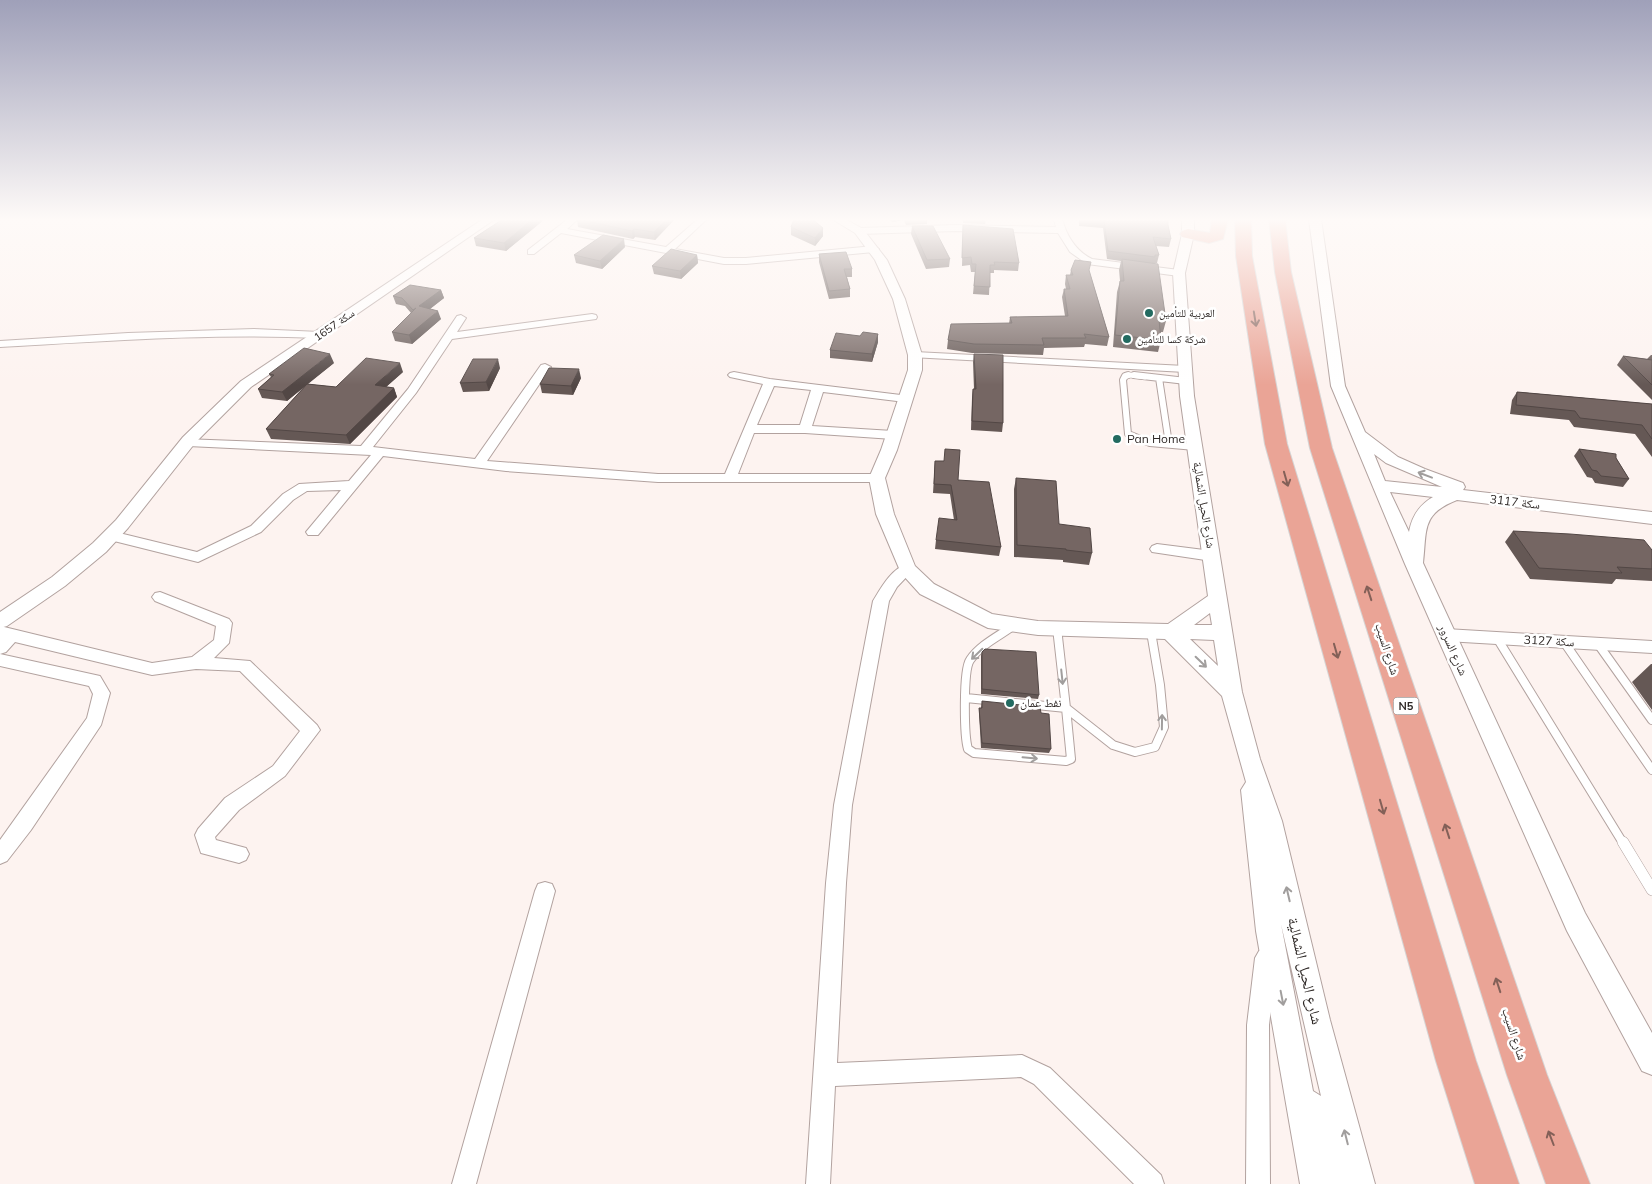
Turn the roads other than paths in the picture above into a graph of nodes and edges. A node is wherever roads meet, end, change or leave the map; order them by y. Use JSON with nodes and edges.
{"nodes":[{"id":1,"x":407,"y":274,"type":"edge"},
{"id":2,"x":887,"y":274,"type":"edge"},
{"id":3,"x":1179,"y":274,"type":"edge"},
{"id":4,"x":1247,"y":274,"type":"edge"},
{"id":5,"x":1283,"y":274,"type":"edge"},
{"id":6,"x":1299,"y":274,"type":"edge"},
{"id":7,"x":1322,"y":274,"type":"edge"},
{"id":8,"x":592,"y":317,"type":"dead end"},
{"id":9,"x":461,"y":318,"type":"dead end"},
{"id":10,"x":320,"y":335,"type":"junction"},
{"id":11,"x":450,"y":336,"type":"junction"},
{"id":12,"x":0,"y":344,"type":"edge"},
{"id":13,"x":1300,"y":351,"type":"junction"},
{"id":14,"x":915,"y":355,"type":"junction"},
{"id":15,"x":545,"y":367,"type":"dead end"},
{"id":16,"x":734,"y":375,"type":"dead end"},
{"id":17,"x":1186,"y":375,"type":"junction"},
{"id":18,"x":1160,"y":378,"type":"junction"},
{"id":19,"x":770,"y":382,"type":"junction"},
{"id":20,"x":818,"y":388,"type":"junction"},
{"id":21,"x":905,"y":398,"type":"junction"},
{"id":22,"x":805,"y":428,"type":"junction"},
{"id":23,"x":749,"y":429,"type":"junction"},
{"id":24,"x":893,"y":435,"type":"junction"},
{"id":25,"x":1358,"y":435,"type":"junction"},
{"id":26,"x":188,"y":442,"type":"junction"},
{"id":27,"x":1169,"y":444,"type":"junction"},
{"id":28,"x":1195,"y":447,"type":"junction"},
{"id":29,"x":364,"y":450,"type":"junction"},
{"id":30,"x":380,"y":452,"type":"junction"},
{"id":31,"x":478,"y":464,"type":"junction"},
{"id":32,"x":877,"y":478,"type":"junction"},
{"id":33,"x":730,"y":479,"type":"junction"},
{"id":34,"x":350,"y":485,"type":"junction"},
{"id":35,"x":1379,"y":485,"type":"junction"},
{"id":36,"x":1454,"y":494,"type":"junction"},
{"id":37,"x":1504,"y":500,"type":"junction"},
{"id":38,"x":1652,"y":518,"type":"edge"},
{"id":39,"x":313,"y":532,"type":"dead end"},
{"id":40,"x":111,"y":536,"type":"junction"},
{"id":41,"x":1157,"y":549,"type":"dead end"},
{"id":42,"x":1212,"y":556,"type":"junction"},
{"id":43,"x":1414,"y":564,"type":"junction"},
{"id":44,"x":907,"y":569,"type":"junction"},
{"id":45,"x":160,"y":597,"type":"dead end"},
{"id":46,"x":1218,"y":598,"type":"junction"},
{"id":47,"x":0,"y":621,"type":"edge"},
{"id":48,"x":1015,"y":624,"type":"junction"},
{"id":49,"x":1057,"y":628,"type":"junction"},
{"id":50,"x":1160,"y":632,"type":"junction"},
{"id":51,"x":6,"y":634,"type":"edge"},
{"id":52,"x":1446,"y":635,"type":"junction"},
{"id":53,"x":1497,"y":638,"type":"junction"},
{"id":54,"x":1224,"y":639,"type":"junction"},
{"id":55,"x":1564,"y":642,"type":"junction"},
{"id":56,"x":1598,"y":644,"type":"junction"},
{"id":57,"x":1652,"y":647,"type":"edge"},
{"id":58,"x":0,"y":648,"type":"edge"},
{"id":59,"x":0,"y":660,"type":"edge"},
{"id":60,"x":196,"y":663,"type":"junction"},
{"id":61,"x":1232,"y":692,"type":"junction"},
{"id":62,"x":966,"y":698,"type":"junction"},
{"id":63,"x":1066,"y":708,"type":"junction"},
{"id":64,"x":1652,"y":720,"type":"edge"},
{"id":65,"x":1249,"y":759,"type":"junction"},
{"id":66,"x":1652,"y":770,"type":"edge"},
{"id":67,"x":0,"y":854,"type":"edge"},
{"id":68,"x":239,"y":854,"type":"dead end"},
{"id":69,"x":1652,"y":890,"type":"edge"},
{"id":70,"x":545,"y":891,"type":"dead end"},
{"id":71,"x":1269,"y":931,"type":"junction"},
{"id":72,"x":1291,"y":1052,"type":"junction"},
{"id":73,"x":1652,"y":1062,"type":"edge"},
{"id":74,"x":824,"y":1076,"type":"junction"},
{"id":75,"x":464,"y":1184,"type":"edge"},
{"id":76,"x":818,"y":1184,"type":"edge"},
{"id":77,"x":1152,"y":1184,"type":"edge"},
{"id":78,"x":1258,"y":1184,"type":"edge"},
{"id":79,"x":1316,"y":1184,"type":"edge"},
{"id":80,"x":1337,"y":1184,"type":"edge"},
{"id":81,"x":1359,"y":1184,"type":"edge"},
{"id":82,"x":1497,"y":1184,"type":"edge"},
{"id":83,"x":1568,"y":1184,"type":"edge"}],
"edges":[{"from":1,"to":10,"type":"street","name":"سكة 1657"},
{"from":2,"to":14,"type":"street"},
{"from":3,"to":17,"type":"street","name":"شارع الحيل الشمالية"},
{"from":4,"to":82,"type":"highway","one_way":true},
{"from":5,"to":13,"type":"highway","name":"شارع السيب","number":"N5"},
{"from":6,"to":13,"type":"highway"},
{"from":7,"to":25,"type":"street","name":"شارع السرور"},
{"from":8,"to":11,"type":"street"},
{"from":9,"to":11,"type":"street"},
{"from":10,"to":12,"type":"street"},
{"from":10,"to":26,"type":"street","name":"سكة 1657"},
{"from":11,"to":29,"type":"street"},
{"from":83,"to":13,"type":"highway","name":"شارع السيب","number":"N5","one_way":true},
{"from":14,"to":17,"type":"street"},
{"from":14,"to":21,"type":"street"},
{"from":15,"to":31,"type":"street"},
{"from":16,"to":19,"type":"street"},
{"from":17,"to":18,"type":"lane"},
{"from":17,"to":28,"type":"street","name":"شارع الحيل الشمالية"},
{"from":18,"to":27,"type":"lane"},
{"from":18,"to":27,"type":"lane"},
{"from":19,"to":20,"type":"street"},
{"from":19,"to":23,"type":"street"},
{"from":20,"to":21,"type":"street"},
{"from":20,"to":22,"type":"street"},
{"from":21,"to":24,"type":"street"},
{"from":22,"to":23,"type":"street"},
{"from":22,"to":24,"type":"street"},
{"from":23,"to":33,"type":"street"},
{"from":24,"to":32,"type":"street"},
{"from":25,"to":35,"type":"street","name":"شارع السرور"},
{"from":37,"to":25,"type":"street","one_way":true},
{"from":26,"to":29,"type":"street"},
{"from":26,"to":40,"type":"street","name":"سكة 1657"},
{"from":27,"to":28,"type":"lane"},
{"from":28,"to":42,"type":"street","name":"شارع الحيل الشمالية"},
{"from":29,"to":30,"type":"street"},
{"from":30,"to":31,"type":"street"},
{"from":30,"to":34,"type":"street"},
{"from":31,"to":33,"type":"street"},
{"from":32,"to":33,"type":"street"},
{"from":32,"to":44,"type":"street"},
{"from":34,"to":39,"type":"street"},
{"from":34,"to":40,"type":"street"},
{"from":35,"to":36,"type":"street","name":"سكة 3117"},
{"from":35,"to":43,"type":"street","name":"شارع السرور"},
{"from":36,"to":37,"type":"street","name":"سكة 3117"},
{"from":36,"to":43,"type":"street"},
{"from":37,"to":38,"type":"street","name":"سكة 3117"},
{"from":40,"to":47,"type":"street","name":"سكة 1657"},
{"from":41,"to":42,"type":"street"},
{"from":42,"to":46,"type":"street","name":"شارع الحيل الشمالية"},
{"from":43,"to":52,"type":"street","name":"شارع السرور"},
{"from":44,"to":48,"type":"street"},
{"from":44,"to":74,"type":"street"},
{"from":45,"to":60,"type":"street"},
{"from":46,"to":50,"type":"street"},
{"from":46,"to":54,"type":"street","name":"شارع الحيل الشمالية"},
{"from":48,"to":49,"type":"street"},
{"from":48,"to":62,"type":"lane","one_way":true},
{"from":49,"to":50,"type":"street"},
{"from":49,"to":63,"type":"lane","one_way":true},
{"from":50,"to":54,"type":"street"},
{"from":50,"to":61,"type":"street","one_way":true},
{"from":63,"to":50,"type":"lane","one_way":true},
{"from":51,"to":58,"type":"street"},
{"from":51,"to":60,"type":"street"},
{"from":52,"to":53,"type":"street","name":"سكة 3127"},
{"from":52,"to":73,"type":"street","name":"شارع السرور"},
{"from":53,"to":55,"type":"street","name":"سكة 3127"},
{"from":53,"to":69,"type":"lane"},
{"from":54,"to":61,"type":"street","name":"شارع الحيل الشمالية"},
{"from":55,"to":56,"type":"street","name":"سكة 3127"},
{"from":55,"to":66,"type":"lane"},
{"from":56,"to":57,"type":"street","name":"سكة 3127"},
{"from":56,"to":64,"type":"lane"},
{"from":59,"to":67,"type":"street"},
{"from":60,"to":68,"type":"street"},
{"from":61,"to":65,"type":"street","name":"شارع الحيل الشمالية"},
{"from":62,"to":63,"type":"lane"},
{"from":62,"to":63,"type":"lane","one_way":true},
{"from":65,"to":71,"type":"street","name":"شارع الحيل الشمالية"},
{"from":81,"to":65,"type":"street","name":"شارع الحيل الشمالية","one_way":true},
{"from":70,"to":75,"type":"street"},
{"from":71,"to":72,"type":"street","name":"شارع الحيل الشمالية","one_way":true},
{"from":71,"to":78,"type":"street"},
{"from":72,"to":79,"type":"street","name":"شارع الحيل الشمالية"},
{"from":72,"to":80,"type":"street"},
{"from":74,"to":76,"type":"street"},
{"from":74,"to":77,"type":"street"}]}
